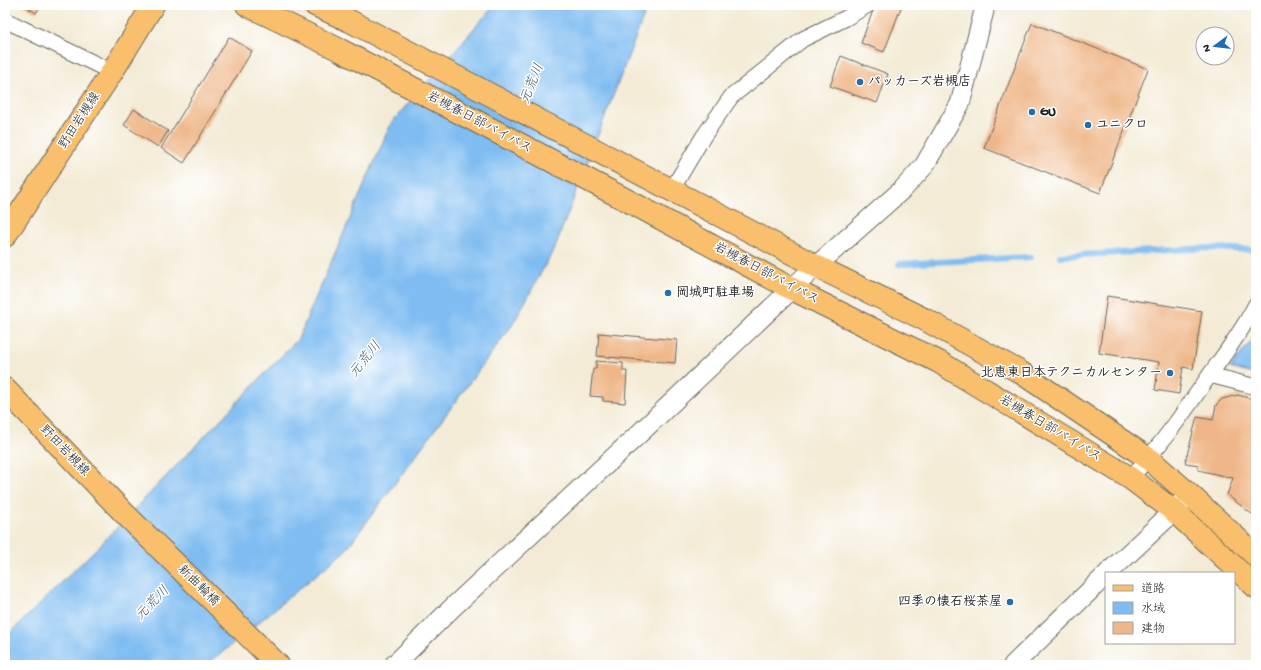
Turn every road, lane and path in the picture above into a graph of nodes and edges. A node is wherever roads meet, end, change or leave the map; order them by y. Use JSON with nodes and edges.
{"nodes":[{"id":1,"x":153,"y":5,"type":"edge"},
{"id":2,"x":247,"y":5,"type":"edge"},
{"id":3,"x":315,"y":5,"type":"edge"},
{"id":4,"x":868,"y":5,"type":"edge"},
{"id":5,"x":984,"y":5,"type":"edge"},
{"id":6,"x":5,"y":20,"type":"edge"},
{"id":7,"x":112,"y":72,"type":"junction"},
{"id":8,"x":671,"y":191,"type":"junction"},
{"id":9,"x":5,"y":236,"type":"edge"},
{"id":10,"x":816,"y":266,"type":"junction"},
{"id":11,"x":792,"y":289,"type":"junction"},
{"id":12,"x":1256,"y":304,"type":"edge"},
{"id":13,"x":1210,"y":376,"type":"junction"},
{"id":14,"x":1256,"y":387,"type":"edge"},
{"id":15,"x":5,"y":389,"type":"edge"},
{"id":16,"x":1149,"y":459,"type":"junction"},
{"id":17,"x":1130,"y":478,"type":"junction"},
{"id":18,"x":1189,"y":494,"type":"junction"},
{"id":19,"x":1174,"y":511,"type":"junction"},
{"id":20,"x":124,"y":513,"type":"joint"},
{"id":21,"x":1256,"y":556,"type":"edge"},
{"id":22,"x":1109,"y":572,"type":"edge"},
{"id":23,"x":1105,"y":576,"type":"edge"},
{"id":24,"x":1256,"y":587,"type":"edge"},
{"id":25,"x":276,"y":662,"type":"edge"},
{"id":26,"x":394,"y":665,"type":"edge"},
{"id":27,"x":1013,"y":665,"type":"edge"}],
"edges":[{"from":1,"to":7,"type":"main road","name":"野田岩槻線"},
{"from":2,"to":11,"type":"main road","name":"岩槻春日部バイパス"},
{"from":3,"to":8,"type":"main road","name":"岩槻春日部バイパス"},
{"from":4,"to":8,"type":"street"},
{"from":5,"to":10,"type":"street"},
{"from":6,"to":7,"type":"street"},
{"from":7,"to":9,"type":"main road","name":"野田岩槻線"},
{"from":8,"to":10,"type":"main road","name":"岩槻春日部バイパス"},
{"from":10,"to":11,"type":"street"},
{"from":10,"to":16,"type":"main road","name":"岩槻春日部バイパス"},
{"from":11,"to":17,"type":"main road","name":"岩槻春日部バイパス"},
{"from":11,"to":26,"type":"street"},
{"from":12,"to":13,"type":"street"},
{"from":13,"to":14,"type":"street"},
{"from":13,"to":16,"type":"street"},
{"from":15,"to":20,"type":"main road","name":"野田岩槻線"},
{"from":16,"to":17,"type":"street"},
{"from":16,"to":18,"type":"main road","name":"岩槻春日部バイパス"},
{"from":17,"to":19,"type":"main road","name":"岩槻春日部バイパス"},
{"from":18,"to":19,"type":"street"},
{"from":18,"to":21,"type":"main road","name":"岩槻春日部バイパス"},
{"from":19,"to":22,"type":"street"},
{"from":19,"to":24,"type":"main road","name":"岩槻春日部バイパス"},
{"from":20,"to":25,"type":"main road","name":"新曲輪橋"},
{"from":23,"to":27,"type":"street"}]}
